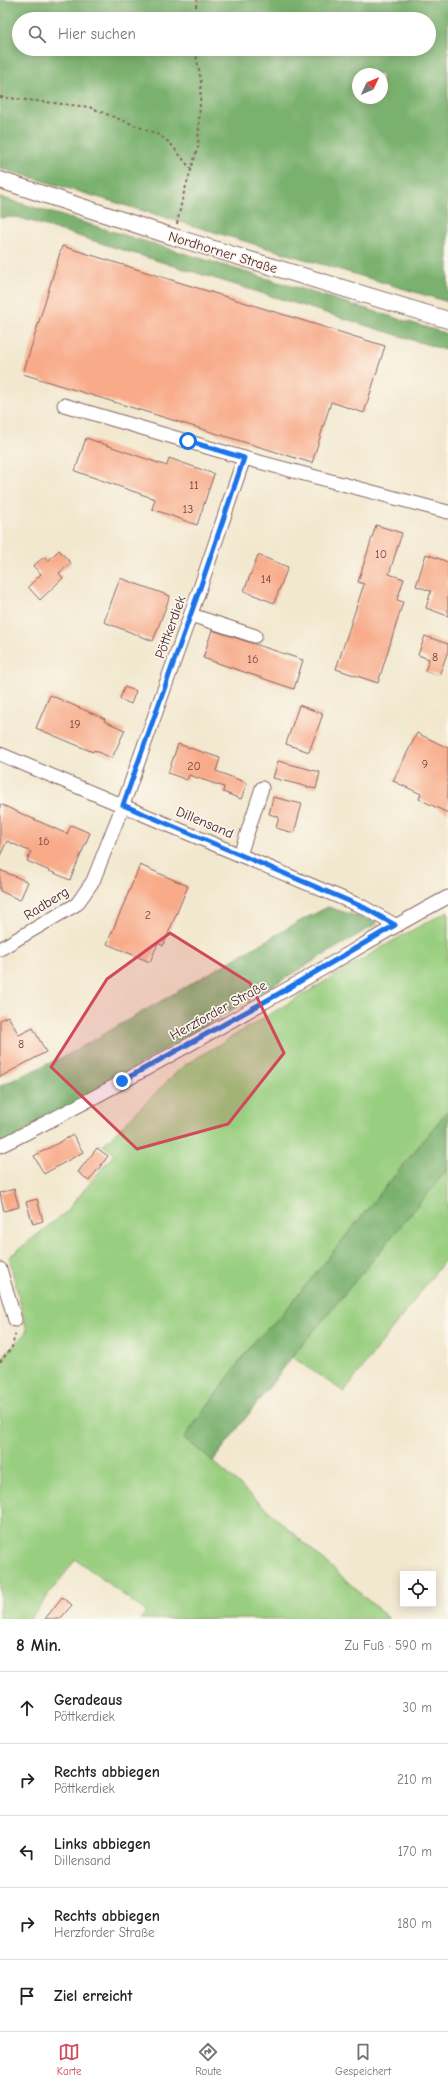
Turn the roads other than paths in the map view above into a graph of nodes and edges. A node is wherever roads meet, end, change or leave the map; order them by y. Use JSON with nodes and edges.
{"nodes":[{"id":1,"x":0,"y":180,"type":"edge"},
{"id":2,"x":448,"y":320,"type":"edge"},
{"id":3,"x":64,"y":405,"type":"dead end"},
{"id":4,"x":244,"y":458,"type":"junction"},
{"id":5,"x":448,"y":512,"type":"edge"},
{"id":6,"x":191,"y":615,"type":"junction"},
{"id":7,"x":255,"y":636,"type":"dead end"},
{"id":8,"x":0,"y":754,"type":"edge"},
{"id":9,"x":262,"y":788,"type":"dead end"},
{"id":10,"x":123,"y":805,"type":"junction"},
{"id":11,"x":240,"y":855,"type":"junction"},
{"id":12,"x":448,"y":897,"type":"edge"},
{"id":13,"x":395,"y":925,"type":"junction"},
{"id":14,"x":0,"y":949,"type":"edge"},
{"id":15,"x":0,"y":1146,"type":"edge"},
{"id":16,"x":0,"y":1269,"type":"edge"},
{"id":17,"x":15,"y":1320,"type":"road end"}],
"edges":[{"from":1,"to":2,"type":"main road","name":"Nordhorner Straße"},
{"from":3,"to":4,"type":"street"},
{"from":4,"to":5,"type":"street"},
{"from":4,"to":6,"type":"street","name":"Pöttkerdiek"},
{"from":6,"to":7,"type":"street"},
{"from":6,"to":10,"type":"street","name":"Pöttkerdiek"},
{"from":8,"to":10,"type":"street","name":"Dillensand"},
{"from":9,"to":11,"type":"street"},
{"from":10,"to":11,"type":"street","name":"Dillensand"},
{"from":10,"to":14,"type":"street","name":"Radberg"},
{"from":11,"to":13,"type":"street","name":"Dillensand"},
{"from":12,"to":13,"type":"street","name":"Herzforder Straße"},
{"from":13,"to":15,"type":"street","name":"Herzforder Straße"},
{"from":16,"to":17,"type":"street"}]}
